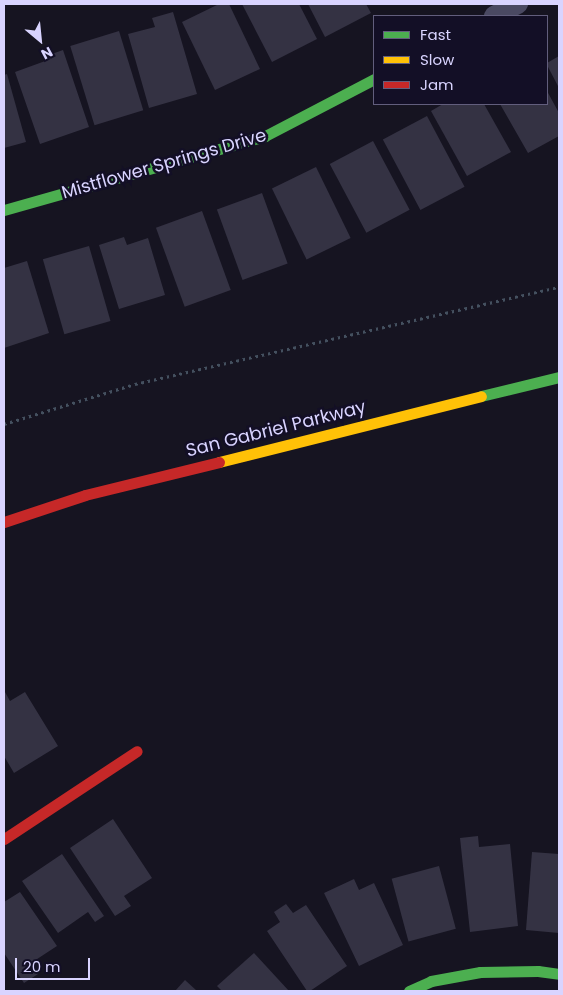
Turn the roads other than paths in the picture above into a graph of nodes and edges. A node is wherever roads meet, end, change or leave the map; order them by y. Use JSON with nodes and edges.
{"nodes":[{"id":1,"x":518,"y":4,"type":"edge"},
{"id":2,"x":496,"y":15,"type":"edge"},
{"id":3,"x":373,"y":80,"type":"edge"},
{"id":4,"x":4,"y":210,"type":"edge"},
{"id":5,"x":559,"y":377,"type":"edge"},
{"id":6,"x":4,"y":522,"type":"edge"},
{"id":7,"x":137,"y":751,"type":"dead end"},
{"id":8,"x":4,"y":839,"type":"edge"},
{"id":9,"x":559,"y":974,"type":"edge"},
{"id":10,"x":409,"y":991,"type":"edge"}],
"edges":[{"from":1,"to":2,"type":"street"},
{"from":3,"to":4,"type":"street","name":"Mistflower Springs Drive"},
{"from":5,"to":6,"type":"street","name":"San Gabriel Parkway"},
{"from":7,"to":8,"type":"street"},
{"from":9,"to":10,"type":"street"}]}
